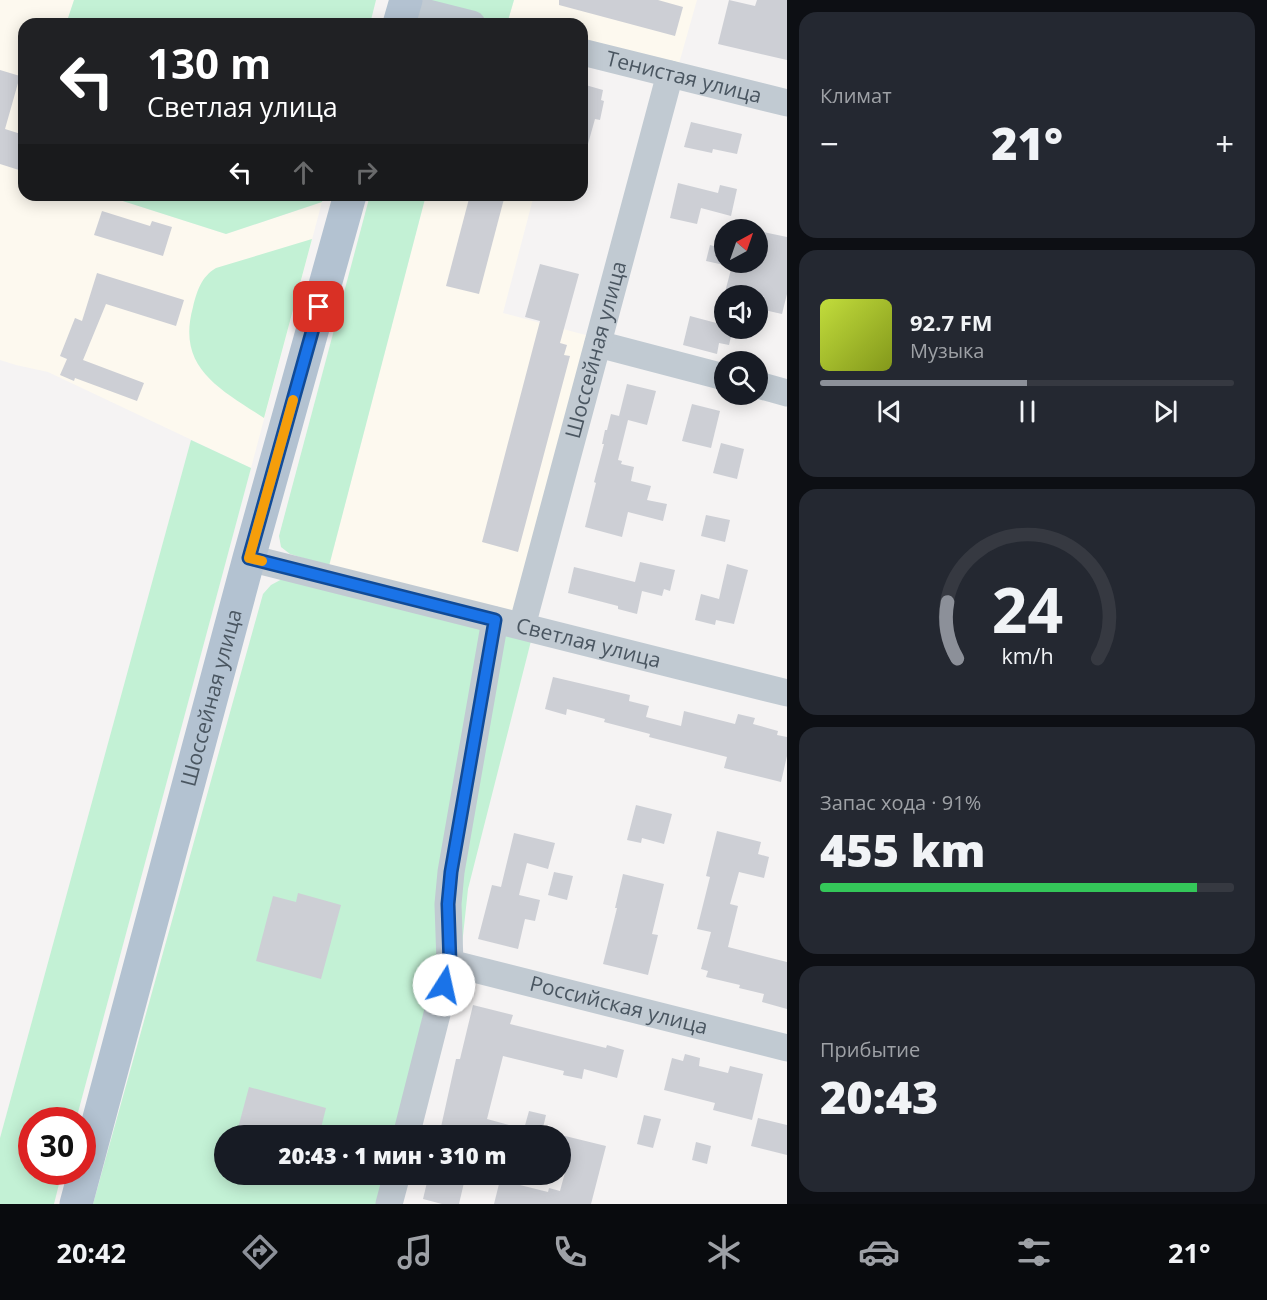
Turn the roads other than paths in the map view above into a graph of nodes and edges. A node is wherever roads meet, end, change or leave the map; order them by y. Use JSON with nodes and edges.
{"nodes":[{"id":1,"x":403,"y":10,"type":"edge"},
{"id":2,"x":442,"y":18,"type":"edge"},
{"id":3,"x":588,"y":54,"type":"edge"},
{"id":4,"x":670,"y":74,"type":"junction"},
{"id":5,"x":787,"y":103,"type":"edge"},
{"id":6,"x":348,"y":201,"type":"edge"},
{"id":7,"x":598,"y":344,"type":"junction"},
{"id":8,"x":714,"y":374,"type":"edge"},
{"id":9,"x":768,"y":388,"type":"edge"},
{"id":10,"x":787,"y":393,"type":"edge"},
{"id":11,"x":249,"y":558,"type":"junction"},
{"id":12,"x":495,"y":620,"type":"junction"},
{"id":13,"x":522,"y":626,"type":"junction"},
{"id":14,"x":787,"y":693,"type":"edge"},
{"id":15,"x":450,"y":963,"type":"junction"},
{"id":16,"x":787,"y":1048,"type":"edge"},
{"id":17,"x":409,"y":1125,"type":"edge"},
{"id":18,"x":394,"y":1185,"type":"edge"},
{"id":19,"x":76,"y":1204,"type":"edge"},
{"id":20,"x":389,"y":1204,"type":"edge"}],
"edges":[{"from":1,"to":2,"type":"street"},
{"from":3,"to":4,"type":"street","name":"Тенистая улица"},
{"from":4,"to":5,"type":"street","name":"Тенистая улица"},
{"from":4,"to":7,"type":"street","name":"Шоссейная улица"},
{"from":6,"to":11,"type":"main road","name":"Шоссейная улица"},
{"from":7,"to":8,"type":"street"},
{"from":7,"to":13,"type":"street","name":"Шоссейная улица"},
{"from":9,"to":10,"type":"street"},
{"from":11,"to":12,"type":"street","name":"Светлая улица"},
{"from":11,"to":19,"type":"main road","name":"Шоссейная улица"},
{"from":12,"to":13,"type":"street","name":"Светлая улица"},
{"from":12,"to":15,"type":"street"},
{"from":13,"to":14,"type":"street","name":"Светлая улица"},
{"from":15,"to":16,"type":"street","name":"Российская улица"},
{"from":15,"to":17,"type":"street"},
{"from":18,"to":20,"type":"street"}]}
